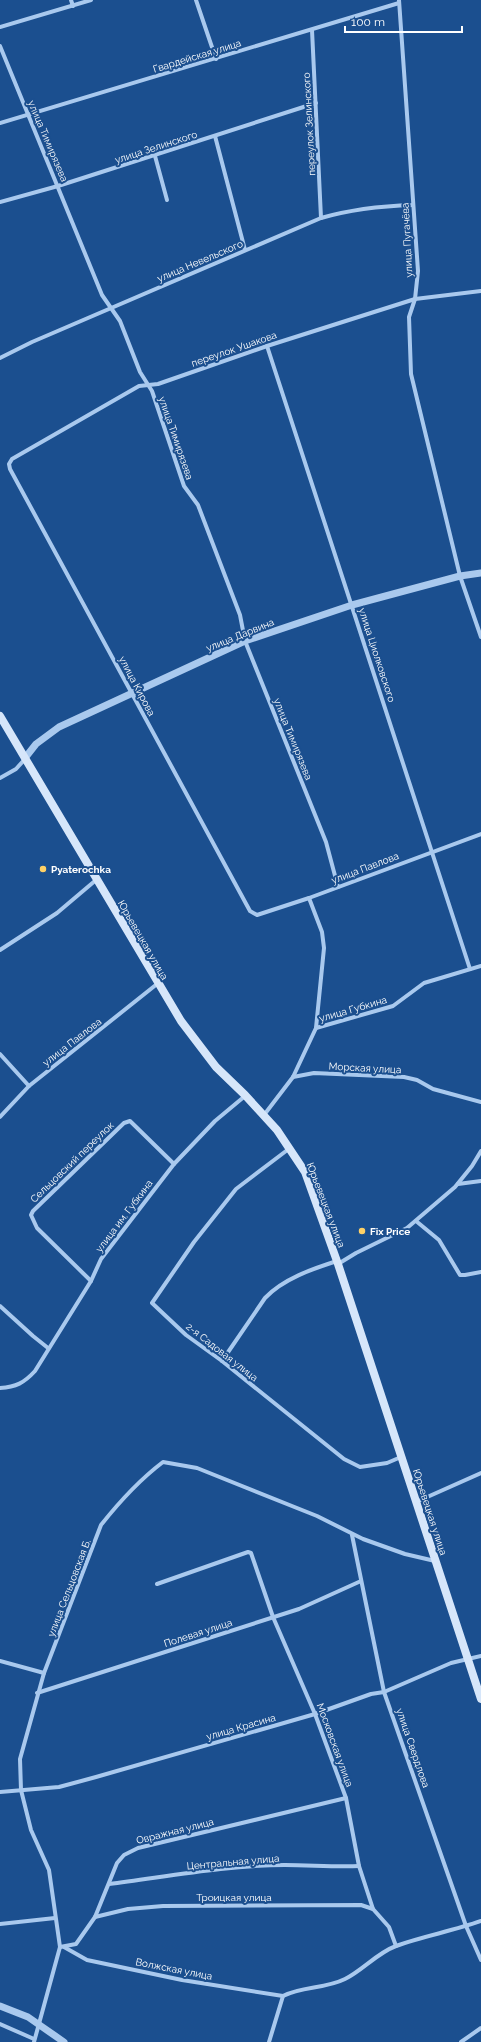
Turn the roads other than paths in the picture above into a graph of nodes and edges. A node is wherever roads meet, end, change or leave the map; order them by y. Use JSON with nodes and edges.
{"nodes":[{"id":1,"x":71,"y":0,"type":"edge"},
{"id":2,"x":91,"y":0,"type":"edge"},
{"id":3,"x":196,"y":0,"type":"edge"},
{"id":4,"x":399,"y":1,"type":"edge"},
{"id":5,"x":73,"y":6,"type":"junction"},
{"id":6,"x":0,"y":27,"type":"edge"},
{"id":7,"x":312,"y":30,"type":"junction"},
{"id":8,"x":0,"y":46,"type":"edge"},
{"id":9,"x":216,"y":59,"type":"junction"},
{"id":10,"x":316,"y":103,"type":"junction"},
{"id":11,"x":28,"y":115,"type":"junction"},
{"id":12,"x":0,"y":123,"type":"edge"},
{"id":13,"x":215,"y":136,"type":"junction"},
{"id":14,"x":155,"y":156,"type":"junction"},
{"id":15,"x":58,"y":186,"type":"junction"},
{"id":16,"x":167,"y":200,"type":"dead end"},
{"id":17,"x":0,"y":202,"type":"edge"},
{"id":18,"x":413,"y":205,"type":"junction"},
{"id":19,"x":321,"y":218,"type":"junction"},
{"id":20,"x":245,"y":250,"type":"junction"},
{"id":21,"x":481,"y":291,"type":"edge"},
{"id":22,"x":415,"y":299,"type":"junction"},
{"id":23,"x":111,"y":308,"type":"junction"},
{"id":24,"x":267,"y":346,"type":"junction"},
{"id":25,"x":0,"y":358,"type":"edge"},
{"id":26,"x":148,"y":386,"type":"junction"},
{"id":27,"x":9,"y":464,"type":"joint"},
{"id":28,"x":481,"y":573,"type":"edge"},
{"id":29,"x":460,"y":576,"type":"junction"},
{"id":30,"x":352,"y":605,"type":"junction"},
{"id":31,"x":481,"y":637,"type":"edge"},
{"id":32,"x":245,"y":641,"type":"junction"},
{"id":33,"x":132,"y":693,"type":"junction"},
{"id":34,"x":0,"y":716,"type":"edge"},
{"id":35,"x":25,"y":758,"type":"junction"},
{"id":36,"x":0,"y":778,"type":"edge"},
{"id":37,"x":481,"y":834,"type":"edge"},
{"id":38,"x":431,"y":851,"type":"junction"},
{"id":39,"x":96,"y":880,"type":"junction"},
{"id":40,"x":338,"y":887,"type":"junction"},
{"id":41,"x":309,"y":898,"type":"junction"},
{"id":42,"x":253,"y":914,"type":"joint"},
{"id":43,"x":0,"y":950,"type":"edge"},
{"id":44,"x":481,"y":966,"type":"edge"},
{"id":45,"x":470,"y":969,"type":"junction"},
{"id":46,"x":158,"y":984,"type":"junction"},
{"id":47,"x":316,"y":1028,"type":"junction"},
{"id":48,"x":0,"y":1054,"type":"edge"},
{"id":49,"x":293,"y":1077,"type":"junction"},
{"id":50,"x":29,"y":1086,"type":"junction"},
{"id":51,"x":245,"y":1096,"type":"junction"},
{"id":52,"x":481,"y":1102,"type":"edge"},
{"id":53,"x":264,"y":1115,"type":"junction"},
{"id":54,"x":0,"y":1117,"type":"edge"},
{"id":55,"x":290,"y":1148,"type":"junction"},
{"id":56,"x":481,"y":1151,"type":"edge"},
{"id":57,"x":174,"y":1164,"type":"junction"},
{"id":58,"x":481,"y":1181,"type":"edge"},
{"id":59,"x":458,"y":1184,"type":"junction"},
{"id":60,"x":416,"y":1220,"type":"junction"},
{"id":61,"x":338,"y":1262,"type":"junction"},
{"id":62,"x":481,"y":1272,"type":"edge"},
{"id":63,"x":91,"y":1281,"type":"junction"},
{"id":64,"x":0,"y":1306,"type":"edge"},
{"id":65,"x":48,"y":1348,"type":"junction"},
{"id":66,"x":222,"y":1361,"type":"junction"},
{"id":67,"x":0,"y":1388,"type":"edge"},
{"id":68,"x":402,"y":1457,"type":"junction"},
{"id":69,"x":481,"y":1473,"type":"edge"},
{"id":70,"x":416,"y":1502,"type":"junction"},
{"id":71,"x":352,"y":1535,"type":"junction"},
{"id":72,"x":436,"y":1561,"type":"junction"},
{"id":73,"x":361,"y":1581,"type":"junction"},
{"id":74,"x":157,"y":1584,"type":"dead end"},
{"id":75,"x":273,"y":1617,"type":"junction"},
{"id":76,"x":481,"y":1656,"type":"edge"},
{"id":77,"x":468,"y":1660,"type":"junction"},
{"id":78,"x":0,"y":1661,"type":"edge"},
{"id":79,"x":44,"y":1673,"type":"junction"},
{"id":80,"x":384,"y":1692,"type":"junction"},
{"id":81,"x":37,"y":1693,"type":"junction"},
{"id":82,"x":481,"y":1698,"type":"edge"},
{"id":83,"x":315,"y":1714,"type":"junction"},
{"id":84,"x":21,"y":1790,"type":"junction"},
{"id":85,"x":0,"y":1792,"type":"edge"},
{"id":86,"x":346,"y":1798,"type":"junction"},
{"id":87,"x":359,"y":1866,"type":"junction"},
{"id":88,"x":109,"y":1884,"type":"junction"},
{"id":89,"x":373,"y":1909,"type":"junction"},
{"id":90,"x":95,"y":1917,"type":"junction"},
{"id":91,"x":55,"y":1918,"type":"junction"},
{"id":92,"x":481,"y":1921,"type":"edge"},
{"id":93,"x":0,"y":1924,"type":"edge"},
{"id":94,"x":466,"y":1926,"type":"junction"},
{"id":95,"x":396,"y":1946,"type":"junction"},
{"id":96,"x":62,"y":1947,"type":"junction"},
{"id":97,"x":481,"y":1960,"type":"edge"},
{"id":98,"x":283,"y":1996,"type":"junction"},
{"id":99,"x":0,"y":2006,"type":"edge"},
{"id":100,"x":38,"y":2023,"type":"junction"},
{"id":101,"x":0,"y":2024,"type":"edge"},
{"id":102,"x":481,"y":2028,"type":"edge"},
{"id":103,"x":34,"y":2040,"type":"edge"},
{"id":104,"x":64,"y":2042,"type":"edge"},
{"id":105,"x":269,"y":2042,"type":"edge"},
{"id":106,"x":461,"y":2042,"type":"edge"}],
"edges":[{"from":1,"to":5,"type":"street"},
{"from":2,"to":5,"type":"street"},
{"from":3,"to":9,"type":"street"},
{"from":4,"to":7,"type":"street","name":"Гвардейская улица"},
{"from":4,"to":18,"type":"street","name":"улица Пугачёва"},
{"from":5,"to":6,"type":"street"},
{"from":7,"to":9,"type":"street","name":"Гвардейская улица"},
{"from":7,"to":10,"type":"street","name":"переулок Зелинского"},
{"from":8,"to":11,"type":"street","name":"улица Тимирязева"},
{"from":9,"to":11,"type":"street","name":"Гвардейская улица"},
{"from":10,"to":13,"type":"street","name":"улица Зелинского"},
{"from":10,"to":19,"type":"street","name":"переулок Зелинского"},
{"from":11,"to":12,"type":"street","name":"Гвардейская улица"},
{"from":11,"to":15,"type":"street","name":"улица Тимирязева"},
{"from":13,"to":14,"type":"street","name":"улица Зелинского"},
{"from":13,"to":20,"type":"street"},
{"from":14,"to":15,"type":"street","name":"улица Зелинского"},
{"from":14,"to":16,"type":"street"},
{"from":15,"to":17,"type":"street","name":"улица Зелинского"},
{"from":15,"to":23,"type":"street","name":"улица Тимирязева"},
{"from":18,"to":19,"type":"street","name":"улица Невельского"},
{"from":18,"to":22,"type":"street","name":"улица Пугачёва"},
{"from":19,"to":20,"type":"street","name":"улица Невельского"},
{"from":20,"to":23,"type":"street","name":"улица Невельского"},
{"from":21,"to":22,"type":"street","name":"переулок Ушакова"},
{"from":22,"to":24,"type":"street","name":"переулок Ушакова"},
{"from":22,"to":29,"type":"street","name":"улица Пугачёва"},
{"from":23,"to":25,"type":"street","name":"улица Невельского"},
{"from":23,"to":26,"type":"street","name":"улица Тимирязева"},
{"from":24,"to":26,"type":"street","name":"переулок Ушакова"},
{"from":24,"to":30,"type":"street","name":"улица Циолковского"},
{"from":26,"to":27,"type":"street","name":"переулок Ушакова"},
{"from":26,"to":32,"type":"street","name":"улица Тимирязева"},
{"from":27,"to":33,"type":"street","name":"улица Кирова"},
{"from":28,"to":29,"type":"street","name":"улица Дарвина"},
{"from":29,"to":30,"type":"street","name":"улица Дарвина"},
{"from":29,"to":31,"type":"street","name":"улица Пугачёва"},
{"from":30,"to":32,"type":"street","name":"улица Дарвина"},
{"from":30,"to":38,"type":"street","name":"улица Циолковского"},
{"from":32,"to":33,"type":"street","name":"улица Дарвина"},
{"from":32,"to":40,"type":"street","name":"улица Тимирязева"},
{"from":33,"to":35,"type":"street","name":"улица Дарвина"},
{"from":33,"to":42,"type":"street","name":"улица Кирова"},
{"from":34,"to":35,"type":"main road","name":"Юрьевецкая улица"},
{"from":35,"to":36,"type":"street"},
{"from":35,"to":39,"type":"main road","name":"Юрьевецкая улица"},
{"from":37,"to":38,"type":"street","name":"улица Павлова"},
{"from":38,"to":40,"type":"street","name":"улица Павлова"},
{"from":38,"to":45,"type":"street","name":"улица Циолковского"},
{"from":39,"to":43,"type":"street"},
{"from":39,"to":46,"type":"main road","name":"Юрьевецкая улица"},
{"from":40,"to":41,"type":"street","name":"улица Павлова"},
{"from":41,"to":42,"type":"street","name":"улица Павлова"},
{"from":41,"to":47,"type":"street"},
{"from":44,"to":45,"type":"street","name":"улица Губкина"},
{"from":45,"to":47,"type":"street","name":"улица Губкина"},
{"from":46,"to":50,"type":"street","name":"улица Павлова"},
{"from":46,"to":51,"type":"main road","name":"Юрьевецкая улица"},
{"from":47,"to":49,"type":"street"},
{"from":48,"to":50,"type":"street"},
{"from":49,"to":52,"type":"street","name":"Морская улица"},
{"from":49,"to":53,"type":"street"},
{"from":50,"to":54,"type":"street","name":"улица Павлова"},
{"from":51,"to":53,"type":"main road","name":"Юрьевецкая улица"},
{"from":51,"to":57,"type":"street","name":"улица им. Губкина"},
{"from":53,"to":55,"type":"main road","name":"Юрьевецкая улица"},
{"from":55,"to":61,"type":"main road","name":"Юрьевецкая улица"},
{"from":55,"to":66,"type":"street","name":"2-я Садовая улица"},
{"from":56,"to":59,"type":"street"},
{"from":57,"to":63,"type":"street","name":"улица им. Губкина"},
{"from":57,"to":63,"type":"street","name":"Сельцовский переулок"},
{"from":58,"to":59,"type":"street"},
{"from":59,"to":60,"type":"street"},
{"from":60,"to":61,"type":"street"},
{"from":60,"to":62,"type":"street"},
{"from":61,"to":66,"type":"street"},
{"from":61,"to":68,"type":"main road","name":"Юрьевецкая улица"},
{"from":63,"to":65,"type":"street","name":"улица им. Губкина"},
{"from":64,"to":65,"type":"street"},
{"from":65,"to":67,"type":"street","name":"улица им. Губкина"},
{"from":66,"to":68,"type":"street","name":"2-я Садовая улица"},
{"from":68,"to":70,"type":"main road","name":"Юрьевецкая улица"},
{"from":69,"to":70,"type":"street"},
{"from":70,"to":72,"type":"main road","name":"Юрьевецкая улица"},
{"from":71,"to":72,"type":"street","name":"улица Сельцовская Б."},
{"from":71,"to":73,"type":"street","name":"улица Свердлова"},
{"from":71,"to":79,"type":"street","name":"улица Сельцовская Б."},
{"from":72,"to":77,"type":"main road","name":"Юрьевецкая улица"},
{"from":73,"to":75,"type":"street","name":"Полевая улица"},
{"from":73,"to":80,"type":"street","name":"улица Свердлова"},
{"from":74,"to":75,"type":"street","name":"Московская улица"},
{"from":75,"to":81,"type":"street","name":"Полевая улица"},
{"from":75,"to":83,"type":"street","name":"Московская улица"},
{"from":76,"to":77,"type":"street","name":"улица Красина"},
{"from":77,"to":80,"type":"street","name":"улица Красина"},
{"from":77,"to":82,"type":"main road","name":"Юрьевецкая улица"},
{"from":78,"to":79,"type":"street"},
{"from":79,"to":81,"type":"street","name":"улица Сельцовская Б."},
{"from":80,"to":83,"type":"street","name":"улица Красина"},
{"from":80,"to":94,"type":"street","name":"улица Свердлова"},
{"from":81,"to":84,"type":"street","name":"улица Сельцовская Б."},
{"from":83,"to":84,"type":"street","name":"улица Красина"},
{"from":83,"to":86,"type":"street","name":"Московская улица"},
{"from":84,"to":85,"type":"street","name":"улица Красина"},
{"from":84,"to":91,"type":"street","name":"улица Сельцовская Б."},
{"from":86,"to":87,"type":"street","name":"Московская улица"},
{"from":86,"to":88,"type":"street","name":"Овражная улица"},
{"from":87,"to":88,"type":"street","name":"Центральная улица"},
{"from":87,"to":89,"type":"street","name":"Московская улица"},
{"from":88,"to":90,"type":"street","name":"Овражная улица"},
{"from":89,"to":90,"type":"street","name":"Троицкая улица"},
{"from":89,"to":95,"type":"street","name":"Московская улица"},
{"from":90,"to":96,"type":"street","name":"Овражная улица"},
{"from":91,"to":93,"type":"street"},
{"from":91,"to":96,"type":"street","name":"улица Сельцовская Б."},
{"from":92,"to":94,"type":"street"},
{"from":94,"to":95,"type":"street"},
{"from":94,"to":97,"type":"street","name":"улица Свердлова"},
{"from":95,"to":98,"type":"street"},
{"from":96,"to":98,"type":"street","name":"Волжская улица"},
{"from":96,"to":100,"type":"street","name":"улица Сельцовская Б."},
{"from":98,"to":105,"type":"street"},
{"from":99,"to":100,"type":"street"},
{"from":100,"to":103,"type":"street","name":"улица Сельцовская Б."},
{"from":100,"to":104,"type":"street"},
{"from":101,"to":103,"type":"street"},
{"from":102,"to":106,"type":"street"}]}
